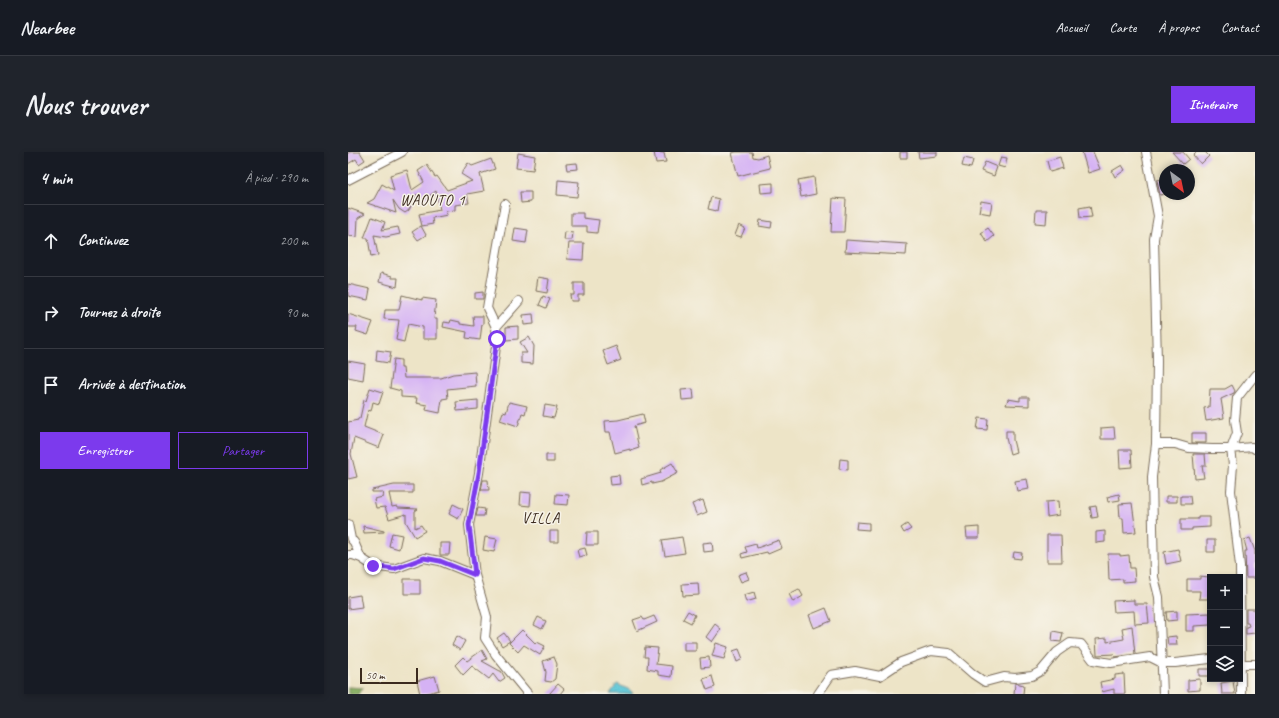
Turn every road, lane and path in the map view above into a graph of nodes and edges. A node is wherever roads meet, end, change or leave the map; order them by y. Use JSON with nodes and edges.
{"nodes":[{"id":1,"x":402,"y":152,"type":"edge"},
{"id":2,"x":1146,"y":152,"type":"edge"},
{"id":3,"x":348,"y":180,"type":"edge"},
{"id":4,"x":506,"y":204,"type":"dead end"},
{"id":5,"x":519,"y":301,"type":"dead end"},
{"id":6,"x":496,"y":327,"type":"junction"},
{"id":7,"x":1255,"y":375,"type":"edge"},
{"id":8,"x":1156,"y":444,"type":"junction"},
{"id":9,"x":1231,"y":449,"type":"junction"},
{"id":10,"x":1255,"y":449,"type":"edge"},
{"id":11,"x":348,"y":524,"type":"edge"},
{"id":12,"x":348,"y":554,"type":"edge"},
{"id":13,"x":361,"y":558,"type":"junction"},
{"id":14,"x":475,"y":575,"type":"junction"},
{"id":15,"x":1240,"y":646,"type":"edge"},
{"id":16,"x":1207,"y":659,"type":"edge"},
{"id":17,"x":1162,"y":663,"type":"junction"},
{"id":18,"x":1243,"y":664,"type":"edge"},
{"id":19,"x":1255,"y":664,"type":"edge"},
{"id":20,"x":1241,"y":682,"type":"edge"},
{"id":21,"x":528,"y":694,"type":"edge"},
{"id":22,"x":818,"y":694,"type":"edge"},
{"id":23,"x":1163,"y":694,"type":"edge"},
{"id":24,"x":1241,"y":694,"type":"edge"}],
"edges":[{"from":1,"to":3,"type":"street"},
{"from":2,"to":8,"type":"street"},
{"from":4,"to":6,"type":"street"},
{"from":5,"to":6,"type":"street"},
{"from":6,"to":14,"type":"street"},
{"from":7,"to":9,"type":"street"},
{"from":8,"to":9,"type":"street"},
{"from":8,"to":17,"type":"street"},
{"from":9,"to":10,"type":"street"},
{"from":9,"to":15,"type":"street"},
{"from":11,"to":13,"type":"street"},
{"from":12,"to":13,"type":"street"},
{"from":13,"to":14,"type":"street"},
{"from":14,"to":21,"type":"street"},
{"from":16,"to":17,"type":"street"},
{"from":17,"to":22,"type":"street"},
{"from":17,"to":23,"type":"street"},
{"from":18,"to":19,"type":"street"},
{"from":20,"to":24,"type":"street"}]}
